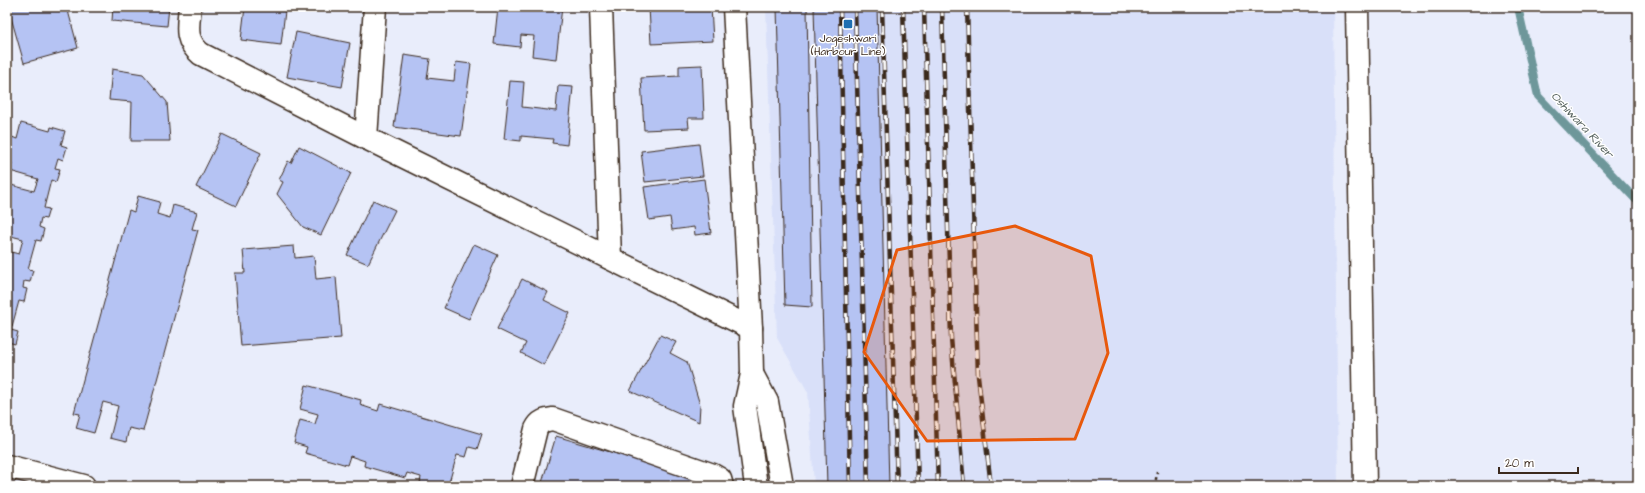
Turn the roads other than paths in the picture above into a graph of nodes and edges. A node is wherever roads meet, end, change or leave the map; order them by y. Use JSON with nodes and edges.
{"nodes":[{"id":1,"x":190,"y":7,"type":"edge"},
{"id":2,"x":375,"y":7,"type":"edge"},
{"id":3,"x":601,"y":7,"type":"edge"},
{"id":4,"x":734,"y":7,"type":"edge"},
{"id":5,"x":1357,"y":7,"type":"edge"},
{"id":6,"x":366,"y":138,"type":"junction"},
{"id":7,"x":610,"y":258,"type":"junction"},
{"id":8,"x":751,"y":328,"type":"junction"},
{"id":9,"x":752,"y":374,"type":"junction"},
{"id":10,"x":7,"y":466,"type":"edge"},
{"id":11,"x":84,"y":486,"type":"edge"},
{"id":12,"x":522,"y":486,"type":"edge"},
{"id":13,"x":722,"y":486,"type":"edge"},
{"id":14,"x":756,"y":486,"type":"edge"},
{"id":15,"x":782,"y":486,"type":"edge"},
{"id":16,"x":1365,"y":486,"type":"edge"}],
"edges":[{"from":1,"to":6,"type":"street"},
{"from":2,"to":6,"type":"street"},
{"from":3,"to":7,"type":"street"},
{"from":4,"to":8,"type":"street"},
{"from":5,"to":16,"type":"street"},
{"from":6,"to":7,"type":"street"},
{"from":7,"to":8,"type":"street"},
{"from":8,"to":9,"type":"street"},
{"from":9,"to":14,"type":"street"},
{"from":9,"to":15,"type":"street"},
{"from":10,"to":11,"type":"street"},
{"from":12,"to":13,"type":"street"}]}
